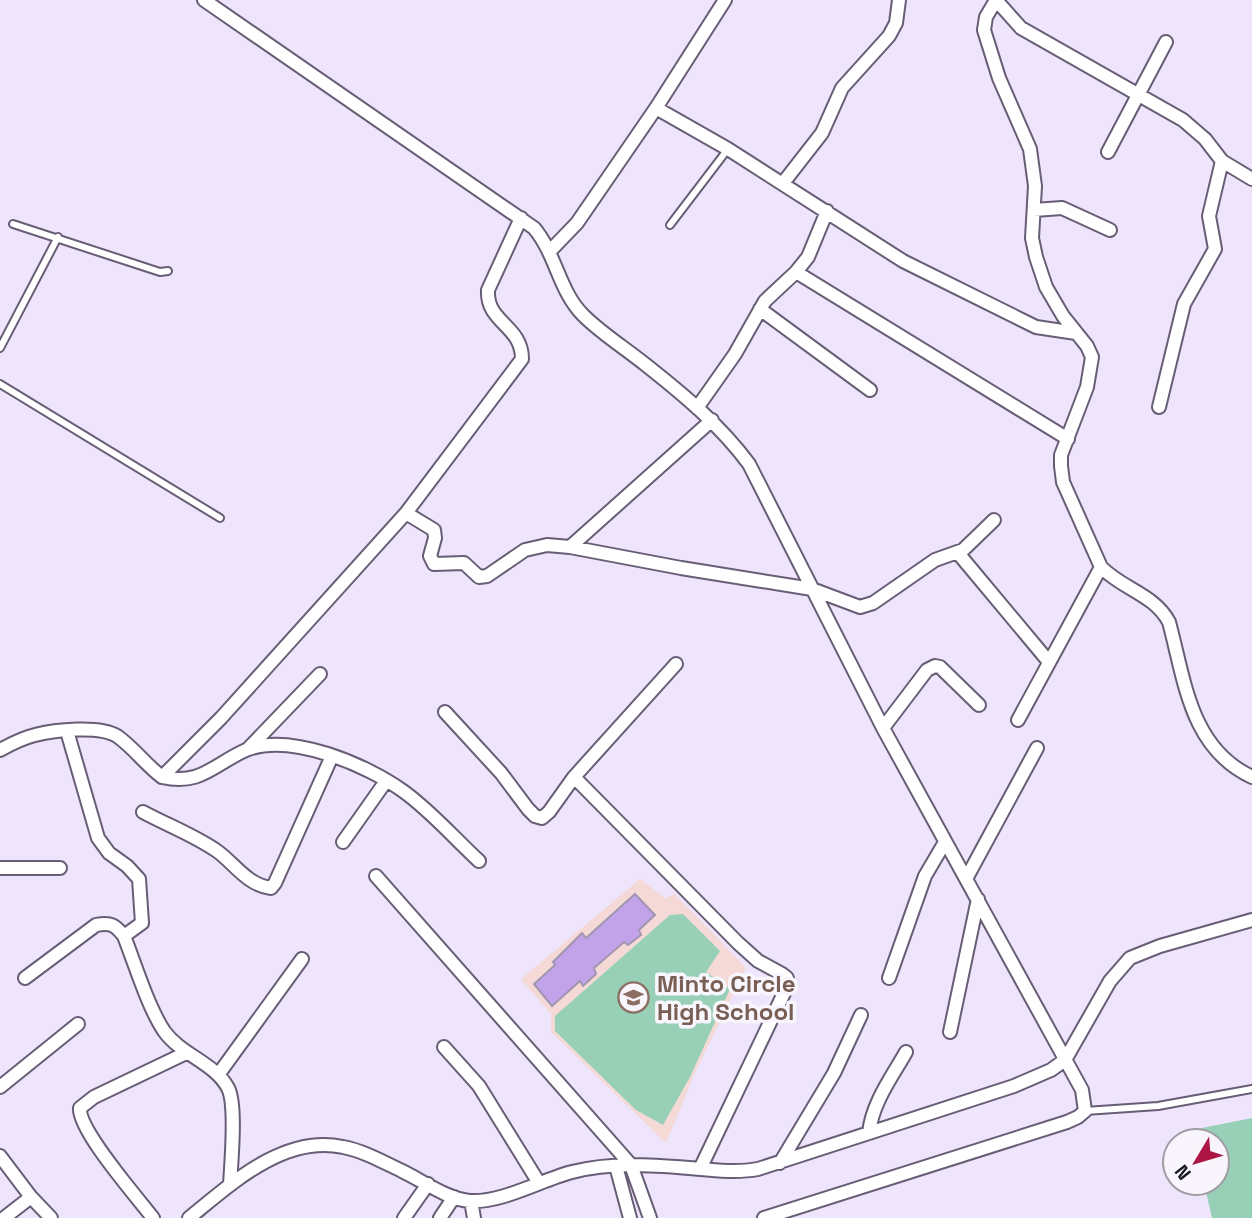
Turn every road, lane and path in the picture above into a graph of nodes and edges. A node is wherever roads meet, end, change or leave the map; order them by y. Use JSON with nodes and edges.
{"nodes":[{"id":1,"x":204,"y":0,"type":"edge"},
{"id":2,"x":725,"y":0,"type":"edge"},
{"id":3,"x":899,"y":0,"type":"edge"},
{"id":4,"x":996,"y":0,"type":"edge"},
{"id":5,"x":1166,"y":41,"type":"dead end"},
{"id":6,"x":1140,"y":95,"type":"junction"},
{"id":7,"x":656,"y":108,"type":"junction"},
{"id":8,"x":728,"y":149,"type":"junction"},
{"id":9,"x":1108,"y":152,"type":"dead end"},
{"id":10,"x":1222,"y":161,"type":"junction"},
{"id":11,"x":1252,"y":179,"type":"edge"},
{"id":12,"x":783,"y":183,"type":"junction"},
{"id":13,"x":1034,"y":210,"type":"junction"},
{"id":14,"x":827,"y":211,"type":"junction"},
{"id":15,"x":521,"y":218,"type":"junction"},
{"id":16,"x":13,"y":223,"type":"dead end"},
{"id":17,"x":670,"y":225,"type":"dead end"},
{"id":18,"x":1110,"y":230,"type":"dead end"},
{"id":19,"x":58,"y":237,"type":"junction"},
{"id":20,"x":550,"y":251,"type":"junction"},
{"id":21,"x":168,"y":271,"type":"dead end"},
{"id":22,"x":796,"y":272,"type":"junction"},
{"id":23,"x":760,"y":309,"type":"junction"},
{"id":24,"x":1076,"y":333,"type":"junction"},
{"id":25,"x":0,"y":348,"type":"edge"},
{"id":26,"x":0,"y":384,"type":"edge"},
{"id":27,"x":870,"y":390,"type":"dead end"},
{"id":28,"x":1159,"y":407,"type":"dead end"},
{"id":29,"x":697,"y":408,"type":"junction"},
{"id":30,"x":712,"y":420,"type":"junction"},
{"id":31,"x":1068,"y":439,"type":"junction"},
{"id":32,"x":406,"y":513,"type":"junction"},
{"id":33,"x":220,"y":518,"type":"dead end"},
{"id":34,"x":994,"y":520,"type":"dead end"},
{"id":35,"x":570,"y":547,"type":"junction"},
{"id":36,"x":958,"y":553,"type":"junction"},
{"id":37,"x":1101,"y":567,"type":"junction"},
{"id":38,"x":812,"y":589,"type":"junction"},
{"id":39,"x":1049,"y":662,"type":"junction"},
{"id":40,"x":677,"y":664,"type":"dead end"},
{"id":41,"x":320,"y":674,"type":"dead end"},
{"id":42,"x":979,"y":705,"type":"dead end"},
{"id":43,"x":445,"y":712,"type":"dead end"},
{"id":44,"x":1018,"y":720,"type":"dead end"},
{"id":45,"x":883,"y":728,"type":"junction"},
{"id":46,"x":67,"y":731,"type":"junction"},
{"id":47,"x":1037,"y":748,"type":"dead end"},
{"id":48,"x":248,"y":749,"type":"junction"},
{"id":49,"x":0,"y":750,"type":"edge"},
{"id":50,"x":332,"y":756,"type":"junction"},
{"id":51,"x":1252,"y":776,"type":"edge"},
{"id":52,"x":162,"y":777,"type":"junction"},
{"id":53,"x":574,"y":777,"type":"junction"},
{"id":54,"x":386,"y":781,"type":"junction"},
{"id":55,"x":143,"y":812,"type":"dead end"},
{"id":56,"x":343,"y":842,"type":"dead end"},
{"id":57,"x":945,"y":842,"type":"junction"},
{"id":58,"x":479,"y":861,"type":"dead end"},
{"id":59,"x":0,"y":868,"type":"edge"},
{"id":60,"x":60,"y":868,"type":"dead end"},
{"id":61,"x":376,"y":876,"type":"dead end"},
{"id":62,"x":966,"y":879,"type":"junction"},
{"id":63,"x":978,"y":900,"type":"junction"},
{"id":64,"x":1252,"y":920,"type":"edge"},
{"id":65,"x":124,"y":936,"type":"junction"},
{"id":66,"x":302,"y":959,"type":"dead end"},
{"id":67,"x":25,"y":978,"type":"dead end"},
{"id":68,"x":889,"y":978,"type":"dead end"},
{"id":69,"x":860,"y":1016,"type":"dead end"},
{"id":70,"x":78,"y":1024,"type":"dead end"},
{"id":71,"x":950,"y":1032,"type":"dead end"},
{"id":72,"x":444,"y":1046,"type":"dead end"},
{"id":73,"x":906,"y":1052,"type":"dead end"},
{"id":74,"x":187,"y":1054,"type":"junction"},
{"id":75,"x":1065,"y":1060,"type":"junction"},
{"id":76,"x":218,"y":1075,"type":"junction"},
{"id":77,"x":0,"y":1087,"type":"edge"},
{"id":78,"x":1252,"y":1089,"type":"edge"},
{"id":79,"x":1085,"y":1111,"type":"junction"},
{"id":80,"x":869,"y":1133,"type":"junction"},
{"id":81,"x":0,"y":1156,"type":"edge"},
{"id":82,"x":780,"y":1163,"type":"junction"},
{"id":83,"x":631,"y":1165,"type":"junction"},
{"id":84,"x":616,"y":1166,"type":"junction"},
{"id":85,"x":700,"y":1169,"type":"junction"},
{"id":86,"x":539,"y":1183,"type":"junction"},
{"id":87,"x":428,"y":1184,"type":"junction"},
{"id":88,"x":230,"y":1185,"type":"junction"},
{"id":89,"x":454,"y":1197,"type":"junction"},
{"id":90,"x":32,"y":1198,"type":"junction"},
{"id":91,"x":471,"y":1201,"type":"junction"},
{"id":92,"x":4,"y":1218,"type":"edge"},
{"id":93,"x":51,"y":1218,"type":"edge"},
{"id":94,"x":153,"y":1218,"type":"edge"},
{"id":95,"x":189,"y":1218,"type":"edge"},
{"id":96,"x":404,"y":1218,"type":"edge"},
{"id":97,"x":440,"y":1218,"type":"edge"},
{"id":98,"x":474,"y":1218,"type":"edge"},
{"id":99,"x":630,"y":1218,"type":"edge"},
{"id":100,"x":650,"y":1218,"type":"edge"},
{"id":101,"x":764,"y":1218,"type":"edge"}],
"edges":[{"from":1,"to":15,"type":"street"},
{"from":2,"to":7,"type":"street"},
{"from":3,"to":12,"type":"street"},
{"from":4,"to":6,"type":"street"},
{"from":4,"to":13,"type":"street"},
{"from":5,"to":6,"type":"street"},
{"from":6,"to":9,"type":"street"},
{"from":6,"to":10,"type":"street"},
{"from":7,"to":8,"type":"street"},
{"from":7,"to":20,"type":"street"},
{"from":8,"to":12,"type":"street"},
{"from":8,"to":17,"type":"lane"},
{"from":10,"to":11,"type":"street"},
{"from":10,"to":28,"type":"street"},
{"from":12,"to":14,"type":"street"},
{"from":13,"to":18,"type":"street"},
{"from":13,"to":24,"type":"street"},
{"from":14,"to":22,"type":"street"},
{"from":14,"to":24,"type":"street"},
{"from":15,"to":20,"type":"street"},
{"from":15,"to":32,"type":"street"},
{"from":16,"to":19,"type":"lane"},
{"from":19,"to":21,"type":"lane"},
{"from":19,"to":25,"type":"lane"},
{"from":20,"to":29,"type":"street"},
{"from":22,"to":23,"type":"street"},
{"from":22,"to":31,"type":"street"},
{"from":23,"to":27,"type":"street"},
{"from":23,"to":29,"type":"street"},
{"from":24,"to":31,"type":"street"},
{"from":26,"to":33,"type":"lane"},
{"from":29,"to":30,"type":"street"},
{"from":30,"to":35,"type":"street"},
{"from":30,"to":38,"type":"street"},
{"from":31,"to":37,"type":"street"},
{"from":32,"to":35,"type":"street"},
{"from":32,"to":52,"type":"street"},
{"from":34,"to":36,"type":"street"},
{"from":35,"to":38,"type":"street"},
{"from":36,"to":38,"type":"street"},
{"from":36,"to":39,"type":"street"},
{"from":37,"to":39,"type":"street"},
{"from":37,"to":51,"type":"street"},
{"from":38,"to":45,"type":"street"},
{"from":39,"to":44,"type":"street"},
{"from":40,"to":53,"type":"street"},
{"from":41,"to":48,"type":"street"},
{"from":42,"to":45,"type":"street"},
{"from":43,"to":53,"type":"street"},
{"from":45,"to":57,"type":"street"},
{"from":46,"to":49,"type":"street"},
{"from":46,"to":52,"type":"street"},
{"from":46,"to":65,"type":"street"},
{"from":47,"to":62,"type":"street"},
{"from":48,"to":50,"type":"street"},
{"from":48,"to":52,"type":"street"},
{"from":50,"to":54,"type":"street"},
{"from":50,"to":55,"type":"street"},
{"from":53,"to":85,"type":"street"},
{"from":54,"to":56,"type":"street"},
{"from":54,"to":58,"type":"street"},
{"from":57,"to":62,"type":"street"},
{"from":57,"to":68,"type":"street"},
{"from":59,"to":60,"type":"street"},
{"from":61,"to":83,"type":"street"},
{"from":62,"to":63,"type":"street"},
{"from":63,"to":71,"type":"street"},
{"from":63,"to":75,"type":"street"},
{"from":64,"to":75,"type":"street"},
{"from":65,"to":67,"type":"street"},
{"from":65,"to":74,"type":"street"},
{"from":66,"to":76,"type":"street"},
{"from":69,"to":82,"type":"street"},
{"from":70,"to":77,"type":"street"},
{"from":72,"to":86,"type":"street"},
{"from":73,"to":80,"type":"street"},
{"from":74,"to":76,"type":"street"},
{"from":74,"to":94,"type":"street"},
{"from":75,"to":79,"type":"street"},
{"from":75,"to":80,"type":"street"},
{"from":76,"to":88,"type":"street"},
{"from":78,"to":79,"type":"lane"},
{"from":79,"to":101,"type":"street"},
{"from":80,"to":82,"type":"street"},
{"from":81,"to":90,"type":"street"},
{"from":82,"to":85,"type":"street"},
{"from":83,"to":84,"type":"street"},
{"from":83,"to":85,"type":"street"},
{"from":83,"to":100,"type":"street"},
{"from":84,"to":86,"type":"street"},
{"from":84,"to":99,"type":"street"},
{"from":86,"to":91,"type":"street"},
{"from":87,"to":88,"type":"street"},
{"from":87,"to":89,"type":"street"},
{"from":87,"to":96,"type":"street"},
{"from":88,"to":95,"type":"street"},
{"from":89,"to":91,"type":"street"},
{"from":89,"to":97,"type":"street"},
{"from":90,"to":92,"type":"street"},
{"from":90,"to":93,"type":"street"},
{"from":91,"to":98,"type":"street"}]}
